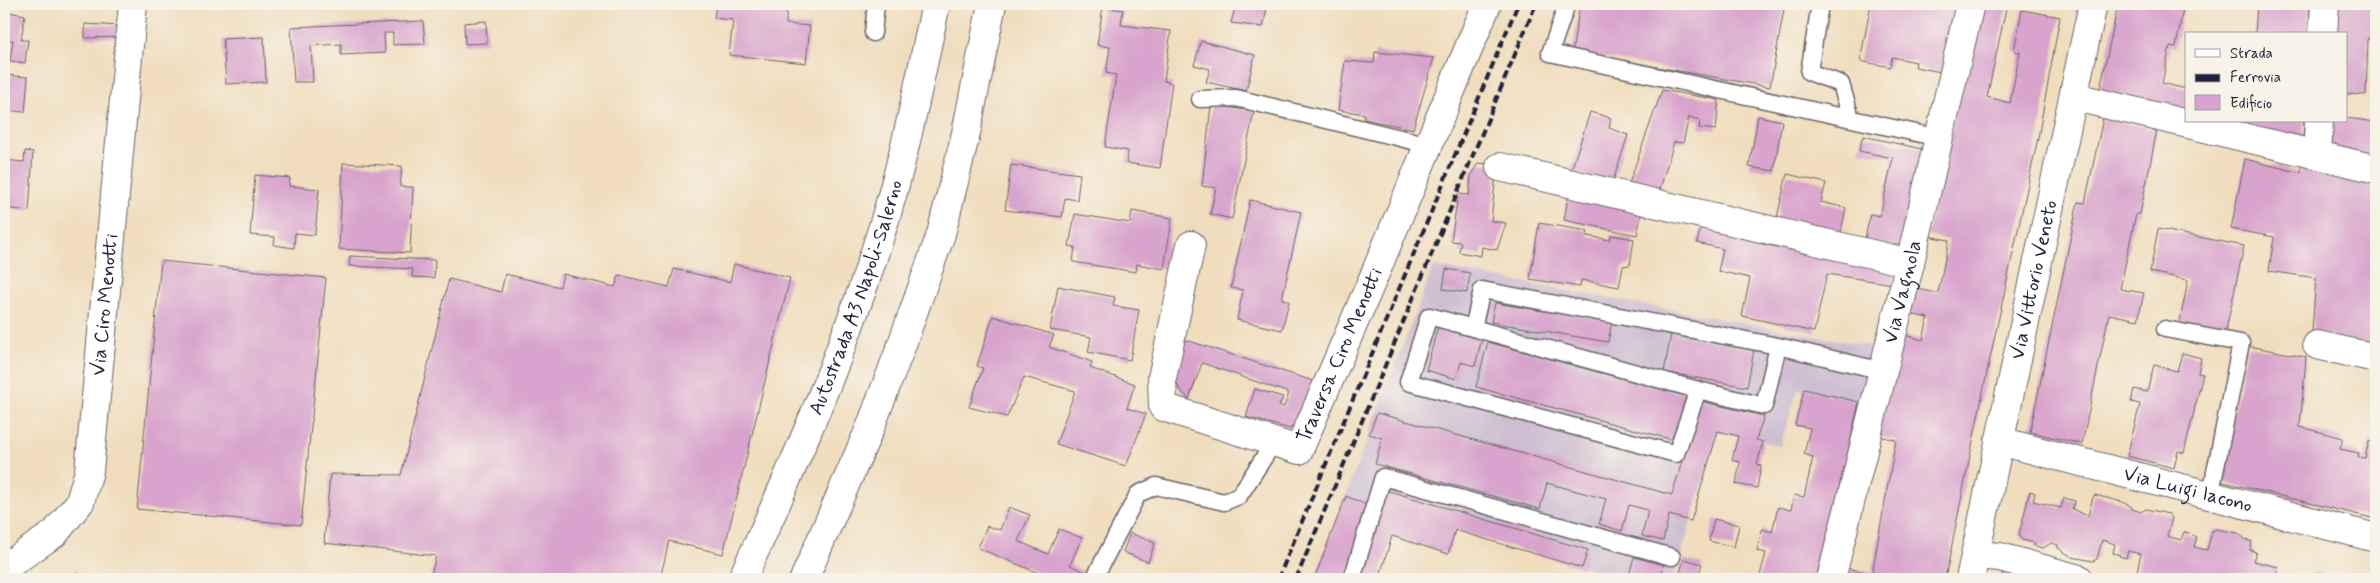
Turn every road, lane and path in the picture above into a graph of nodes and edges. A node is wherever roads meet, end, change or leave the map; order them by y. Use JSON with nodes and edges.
{"nodes":[{"id":1,"x":133,"y":4,"type":"edge"},
{"id":2,"x":876,"y":4,"type":"edge"},
{"id":3,"x":936,"y":4,"type":"edge"},
{"id":4,"x":992,"y":4,"type":"edge"},
{"id":5,"x":1487,"y":4,"type":"edge"},
{"id":6,"x":1567,"y":4,"type":"edge"},
{"id":7,"x":1820,"y":4,"type":"edge"},
{"id":8,"x":1970,"y":4,"type":"edge"},
{"id":9,"x":2093,"y":4,"type":"edge"},
{"id":10,"x":2325,"y":4,"type":"edge"},
{"id":11,"x":2323,"y":32,"type":"edge"},
{"id":12,"x":873,"y":33,"type":"dead end"},
{"id":13,"x":2075,"y":97,"type":"junction"},
{"id":14,"x":1200,"y":99,"type":"dead end"},
{"id":15,"x":1851,"y":118,"type":"junction"},
{"id":16,"x":2319,"y":122,"type":"edge"},
{"id":17,"x":1939,"y":138,"type":"junction"},
{"id":18,"x":1429,"y":145,"type":"junction"},
{"id":19,"x":2317,"y":154,"type":"junction"},
{"id":20,"x":1500,"y":167,"type":"dead end"},
{"id":21,"x":2376,"y":169,"type":"edge"},
{"id":22,"x":1191,"y":245,"type":"dead end"},
{"id":23,"x":1910,"y":262,"type":"junction"},
{"id":24,"x":1473,"y":328,"type":"junction"},
{"id":25,"x":2166,"y":329,"type":"dead end"},
{"id":26,"x":2317,"y":345,"type":"dead end"},
{"id":27,"x":1778,"y":346,"type":"junction"},
{"id":28,"x":2376,"y":358,"type":"edge"},
{"id":29,"x":1883,"y":371,"type":"junction"},
{"id":30,"x":1698,"y":390,"type":"junction"},
{"id":31,"x":1999,"y":441,"type":"junction"},
{"id":32,"x":1274,"y":442,"type":"junction"},
{"id":33,"x":2210,"y":497,"type":"junction"},
{"id":34,"x":2376,"y":538,"type":"edge"},
{"id":35,"x":1672,"y":557,"type":"dead end"},
{"id":36,"x":1972,"y":567,"type":"edge"},
{"id":37,"x":4,"y":568,"type":"edge"},
{"id":38,"x":1097,"y":573,"type":"dead end"},
{"id":39,"x":742,"y":579,"type":"edge"},
{"id":40,"x":804,"y":579,"type":"edge"},
{"id":41,"x":1352,"y":579,"type":"edge"},
{"id":42,"x":1831,"y":579,"type":"edge"},
{"id":43,"x":2079,"y":579,"type":"edge"}],
"edges":[{"from":1,"to":37,"type":"main road","name":"Via Ciro Menotti"},
{"from":2,"to":12,"type":"lane"},
{"from":3,"to":39,"type":"main road","name":"Autostrada A3 Napoli-Salerno"},
{"from":4,"to":40,"type":"main road"},
{"from":5,"to":18,"type":"main road","name":"Traversa Ciro Menotti"},
{"from":6,"to":15,"type":"lane"},
{"from":7,"to":15,"type":"lane"},
{"from":8,"to":17,"type":"main road","name":"Via Vagnola"},
{"from":9,"to":13,"type":"main road","name":"Via Vittorio Veneto"},
{"from":10,"to":11,"type":"main road"},
{"from":13,"to":19,"type":"main road"},
{"from":13,"to":31,"type":"main road","name":"Via Vittorio Veneto"},
{"from":14,"to":18,"type":"lane"},
{"from":15,"to":17,"type":"lane"},
{"from":16,"to":19,"type":"main road"},
{"from":17,"to":23,"type":"main road","name":"Via Vagnola"},
{"from":18,"to":32,"type":"main road","name":"Traversa Ciro Menotti"},
{"from":19,"to":21,"type":"main road"},
{"from":20,"to":23,"type":"main road"},
{"from":22,"to":32,"type":"main road","name":"Traversa Ciro Menotti"},
{"from":23,"to":29,"type":"main road","name":"Via Vagnola"},
{"from":24,"to":27,"type":"lane"},
{"from":24,"to":30,"type":"lane"},
{"from":24,"to":30,"type":"lane"},
{"from":25,"to":33,"type":"lane"},
{"from":26,"to":28,"type":"main road"},
{"from":27,"to":29,"type":"lane"},
{"from":27,"to":30,"type":"lane"},
{"from":29,"to":42,"type":"main road","name":"Via Vagnola"},
{"from":31,"to":33,"type":"main road","name":"Via Luigi Iacono"},
{"from":31,"to":36,"type":"main road","name":"Via Vittorio Veneto"},
{"from":32,"to":38,"type":"lane"},
{"from":33,"to":34,"type":"main road","name":"Via Luigi Iacono"},
{"from":35,"to":41,"type":"lane"},
{"from":36,"to":43,"type":"main road","name":"Via Vittorio Veneto"}]}
